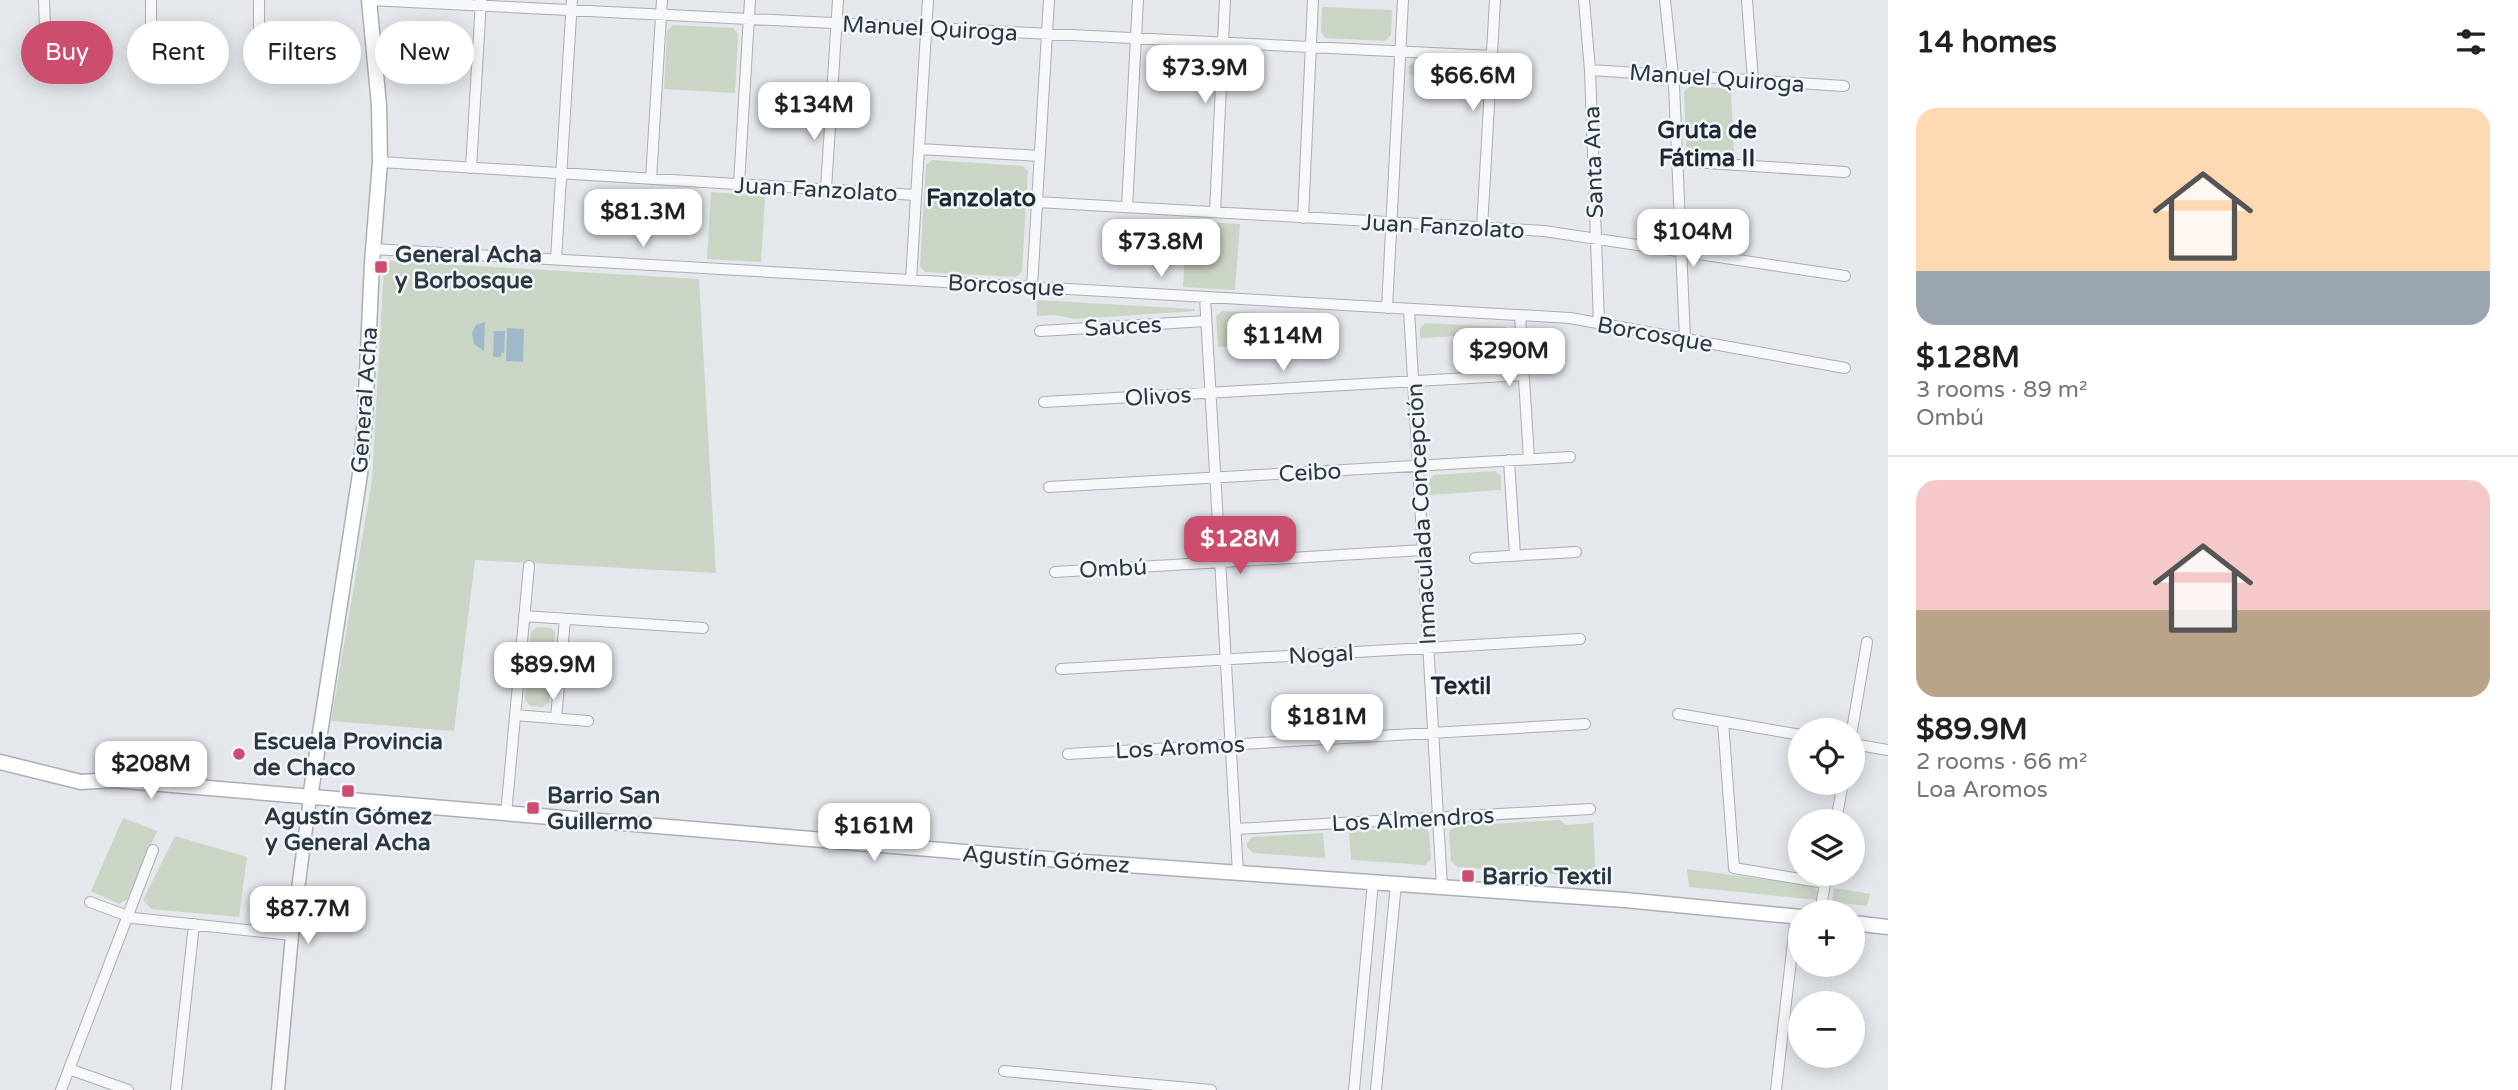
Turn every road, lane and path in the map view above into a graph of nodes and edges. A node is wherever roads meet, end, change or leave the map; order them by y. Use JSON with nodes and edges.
{"nodes":[{"id":1,"x":44,"y":0,"type":"edge"},
{"id":2,"x":151,"y":0,"type":"edge"},
{"id":3,"x":259,"y":0,"type":"edge"},
{"id":4,"x":369,"y":0,"type":"edge"},
{"id":5,"x":662,"y":0,"type":"edge"},
{"id":6,"x":750,"y":0,"type":"edge"},
{"id":7,"x":838,"y":0,"type":"edge"},
{"id":8,"x":928,"y":0,"type":"edge"},
{"id":9,"x":1049,"y":0,"type":"edge"},
{"id":10,"x":1138,"y":0,"type":"edge"},
{"id":11,"x":1225,"y":0,"type":"edge"},
{"id":12,"x":1313,"y":0,"type":"edge"},
{"id":13,"x":1403,"y":0,"type":"edge"},
{"id":14,"x":1495,"y":0,"type":"edge"},
{"id":15,"x":1584,"y":0,"type":"edge"},
{"id":16,"x":1665,"y":0,"type":"edge"},
{"id":17,"x":1747,"y":0,"type":"edge"},
{"id":18,"x":481,"y":3,"type":"edge"},
{"id":19,"x":572,"y":5,"type":"edge"},
{"id":20,"x":661,"y":15,"type":"junction"},
{"id":21,"x":748,"y":19,"type":"junction"},
{"id":22,"x":45,"y":21,"type":"edge"},
{"id":23,"x":151,"y":21,"type":"edge"},
{"id":24,"x":259,"y":21,"type":"edge"},
{"id":25,"x":836,"y":23,"type":"junction"},
{"id":26,"x":926,"y":28,"type":"junction"},
{"id":27,"x":1047,"y":34,"type":"junction"},
{"id":28,"x":1136,"y":38,"type":"junction"},
{"id":29,"x":1223,"y":42,"type":"junction"},
{"id":30,"x":1311,"y":47,"type":"junction"},
{"id":31,"x":1400,"y":51,"type":"junction"},
{"id":32,"x":1492,"y":56,"type":"junction"},
{"id":33,"x":1590,"y":70,"type":"junction"},
{"id":34,"x":1672,"y":75,"type":"junction"},
{"id":35,"x":1753,"y":81,"type":"junction"},
{"id":36,"x":1844,"y":86,"type":"dead end"},
{"id":37,"x":919,"y":149,"type":"junction"},
{"id":38,"x":1040,"y":156,"type":"junction"},
{"id":39,"x":1677,"y":161,"type":"junction"},
{"id":40,"x":380,"y":162,"type":"junction"},
{"id":41,"x":471,"y":168,"type":"junction"},
{"id":42,"x":1845,"y":172,"type":"dead end"},
{"id":43,"x":561,"y":173,"type":"junction"},
{"id":44,"x":651,"y":179,"type":"junction"},
{"id":45,"x":739,"y":184,"type":"junction"},
{"id":46,"x":826,"y":189,"type":"junction"},
{"id":47,"x":916,"y":195,"type":"junction"},
{"id":48,"x":1037,"y":202,"type":"junction"},
{"id":49,"x":1127,"y":207,"type":"junction"},
{"id":50,"x":1215,"y":212,"type":"junction"},
{"id":51,"x":1303,"y":218,"type":"junction"},
{"id":52,"x":1391,"y":223,"type":"junction"},
{"id":53,"x":1482,"y":228,"type":"junction"},
{"id":54,"x":1596,"y":239,"type":"junction"},
{"id":55,"x":373,"y":249,"type":"junction"},
{"id":56,"x":1681,"y":252,"type":"junction"},
{"id":57,"x":556,"y":259,"type":"junction"},
{"id":58,"x":1845,"y":276,"type":"dead end"},
{"id":59,"x":911,"y":280,"type":"junction"},
{"id":60,"x":1032,"y":287,"type":"junction"},
{"id":61,"x":1205,"y":297,"type":"junction"},
{"id":62,"x":1387,"y":308,"type":"junction"},
{"id":63,"x":1409,"y":309,"type":"junction"},
{"id":64,"x":1520,"y":316,"type":"junction"},
{"id":65,"x":1206,"y":321,"type":"junction"},
{"id":66,"x":1599,"y":324,"type":"junction"},
{"id":67,"x":1040,"y":331,"type":"dead end"},
{"id":68,"x":1685,"y":339,"type":"junction"},
{"id":69,"x":1845,"y":368,"type":"dead end"},
{"id":70,"x":1523,"y":374,"type":"junction"},
{"id":71,"x":1413,"y":381,"type":"junction"},
{"id":72,"x":1210,"y":393,"type":"junction"},
{"id":73,"x":1044,"y":402,"type":"dead end"},
{"id":74,"x":1570,"y":457,"type":"dead end"},
{"id":75,"x":1529,"y":459,"type":"junction"},
{"id":76,"x":1509,"y":460,"type":"junction"},
{"id":77,"x":1418,"y":466,"type":"junction"},
{"id":78,"x":1215,"y":477,"type":"junction"},
{"id":79,"x":1049,"y":487,"type":"dead end"},
{"id":80,"x":1423,"y":550,"type":"junction"},
{"id":81,"x":1576,"y":552,"type":"dead end"},
{"id":82,"x":1515,"y":555,"type":"junction"},
{"id":83,"x":1475,"y":558,"type":"dead end"},
{"id":84,"x":1220,"y":562,"type":"junction"},
{"id":85,"x":529,"y":566,"type":"dead end"},
{"id":86,"x":1055,"y":572,"type":"dead end"},
{"id":87,"x":524,"y":616,"type":"junction"},
{"id":88,"x":565,"y":619,"type":"junction"},
{"id":89,"x":703,"y":628,"type":"dead end"},
{"id":90,"x":1580,"y":639,"type":"dead end"},
{"id":91,"x":1867,"y":642,"type":"dead end"},
{"id":92,"x":1428,"y":648,"type":"junction"},
{"id":93,"x":1226,"y":660,"type":"junction"},
{"id":94,"x":1061,"y":669,"type":"dead end"},
{"id":95,"x":1678,"y":714,"type":"dead end"},
{"id":96,"x":515,"y":715,"type":"junction"},
{"id":97,"x":556,"y":718,"type":"junction"},
{"id":98,"x":1854,"y":718,"type":"edge"},
{"id":99,"x":588,"y":721,"type":"dead end"},
{"id":100,"x":1723,"y":722,"type":"junction"},
{"id":101,"x":1585,"y":724,"type":"dead end"},
{"id":102,"x":1433,"y":733,"type":"junction"},
{"id":103,"x":1788,"y":733,"type":"edge"},
{"id":104,"x":1231,"y":744,"type":"junction"},
{"id":105,"x":1865,"y":746,"type":"edge"},
{"id":106,"x":1888,"y":750,"type":"edge"},
{"id":107,"x":1068,"y":754,"type":"dead end"},
{"id":108,"x":0,"y":762,"type":"edge"},
{"id":109,"x":310,"y":798,"type":"junction"},
{"id":110,"x":1590,"y":808,"type":"dead end"},
{"id":111,"x":506,"y":814,"type":"junction"},
{"id":112,"x":1438,"y":817,"type":"junction"},
{"id":113,"x":1236,"y":829,"type":"junction"},
{"id":114,"x":153,"y":850,"type":"dead end"},
{"id":115,"x":1238,"y":873,"type":"junction"},
{"id":116,"x":1788,"y":874,"type":"edge"},
{"id":117,"x":1373,"y":882,"type":"junction"},
{"id":118,"x":1395,"y":884,"type":"junction"},
{"id":119,"x":1442,"y":887,"type":"junction"},
{"id":120,"x":90,"y":902,"type":"dead end"},
{"id":121,"x":126,"y":916,"type":"junction"},
{"id":122,"x":1788,"y":916,"type":"edge"},
{"id":123,"x":194,"y":924,"type":"junction"},
{"id":124,"x":1865,"y":924,"type":"edge"},
{"id":125,"x":1888,"y":927,"type":"edge"},
{"id":126,"x":292,"y":935,"type":"junction"},
{"id":127,"x":1791,"y":977,"type":"edge"},
{"id":128,"x":69,"y":1069,"type":"junction"},
{"id":129,"x":1004,"y":1070,"type":"dead end"},
{"id":130,"x":61,"y":1090,"type":"edge"},
{"id":131,"x":128,"y":1090,"type":"edge"},
{"id":132,"x":176,"y":1090,"type":"edge"},
{"id":133,"x":278,"y":1090,"type":"edge"},
{"id":134,"x":1211,"y":1090,"type":"edge"},
{"id":135,"x":1354,"y":1090,"type":"edge"},
{"id":136,"x":1376,"y":1090,"type":"edge"},
{"id":137,"x":1776,"y":1090,"type":"edge"}],
"edges":[{"from":1,"to":22,"type":"street"},
{"from":2,"to":23,"type":"street"},
{"from":3,"to":24,"type":"street"},
{"from":4,"to":18,"type":"street","name":"Manuel Quiroga"},
{"from":4,"to":40,"type":"main road","name":"General Acha"},
{"from":5,"to":20,"type":"street"},
{"from":6,"to":21,"type":"street"},
{"from":7,"to":25,"type":"street"},
{"from":8,"to":26,"type":"street"},
{"from":9,"to":27,"type":"street"},
{"from":10,"to":28,"type":"street"},
{"from":11,"to":29,"type":"street"},
{"from":12,"to":30,"type":"street"},
{"from":13,"to":31,"type":"street"},
{"from":14,"to":32,"type":"street"},
{"from":15,"to":33,"type":"street","name":"Santa Ana"},
{"from":16,"to":34,"type":"street"},
{"from":17,"to":35,"type":"street"},
{"from":18,"to":19,"type":"street","name":"Manuel Quiroga"},
{"from":18,"to":41,"type":"street"},
{"from":19,"to":20,"type":"street","name":"Manuel Quiroga"},
{"from":19,"to":43,"type":"street"},
{"from":20,"to":21,"type":"street","name":"Manuel Quiroga"},
{"from":20,"to":44,"type":"street"},
{"from":21,"to":25,"type":"street","name":"Manuel Quiroga"},
{"from":21,"to":45,"type":"street"},
{"from":25,"to":26,"type":"street","name":"Manuel Quiroga"},
{"from":25,"to":46,"type":"street"},
{"from":26,"to":27,"type":"street","name":"Manuel Quiroga"},
{"from":26,"to":37,"type":"street"},
{"from":27,"to":28,"type":"street","name":"Manuel Quiroga"},
{"from":27,"to":38,"type":"street"},
{"from":28,"to":29,"type":"street","name":"Manuel Quiroga"},
{"from":28,"to":49,"type":"street"},
{"from":29,"to":30,"type":"street","name":"Manuel Quiroga"},
{"from":29,"to":50,"type":"street"},
{"from":30,"to":31,"type":"street","name":"Manuel Quiroga"},
{"from":30,"to":51,"type":"street"},
{"from":31,"to":32,"type":"street","name":"Manuel Quiroga"},
{"from":31,"to":52,"type":"street"},
{"from":32,"to":53,"type":"street"},
{"from":33,"to":34,"type":"street","name":"Manuel Quiroga"},
{"from":33,"to":54,"type":"street","name":"Santa Ana"},
{"from":34,"to":35,"type":"street","name":"Manuel Quiroga"},
{"from":34,"to":39,"type":"street"},
{"from":35,"to":36,"type":"street","name":"Manuel Quiroga"},
{"from":37,"to":38,"type":"street"},
{"from":37,"to":47,"type":"street"},
{"from":38,"to":48,"type":"street"},
{"from":39,"to":42,"type":"street"},
{"from":39,"to":56,"type":"street"},
{"from":40,"to":41,"type":"street","name":"Juan Fanzolato"},
{"from":40,"to":55,"type":"main road","name":"General Acha"},
{"from":41,"to":43,"type":"street","name":"Juan Fanzolato"},
{"from":43,"to":44,"type":"street","name":"Juan Fanzolato"},
{"from":43,"to":57,"type":"street"},
{"from":44,"to":45,"type":"street","name":"Juan Fanzolato"},
{"from":45,"to":46,"type":"street","name":"Juan Fanzolato"},
{"from":46,"to":47,"type":"street","name":"Juan Fanzolato"},
{"from":47,"to":59,"type":"street"},
{"from":48,"to":49,"type":"street","name":"Juan Fanzolato"},
{"from":48,"to":60,"type":"street"},
{"from":49,"to":50,"type":"street","name":"Juan Fanzolato"},
{"from":50,"to":51,"type":"street","name":"Juan Fanzolato"},
{"from":51,"to":52,"type":"street","name":"Juan Fanzolato"},
{"from":52,"to":53,"type":"street","name":"Juan Fanzolato"},
{"from":52,"to":62,"type":"street"},
{"from":53,"to":54,"type":"street","name":"Juan Fanzolato"},
{"from":54,"to":56,"type":"street","name":"Juan Fanzolato"},
{"from":54,"to":66,"type":"street","name":"Santa Ana"},
{"from":55,"to":57,"type":"street","name":"Borcosque"},
{"from":55,"to":109,"type":"main road","name":"General Acha"},
{"from":56,"to":58,"type":"street","name":"Juan Fanzolato"},
{"from":56,"to":68,"type":"street"},
{"from":57,"to":59,"type":"street","name":"Borcosque"},
{"from":59,"to":60,"type":"street","name":"Borcosque"},
{"from":60,"to":61,"type":"street","name":"Borcosque"},
{"from":61,"to":62,"type":"street","name":"Borcosque"},
{"from":61,"to":65,"type":"street"},
{"from":62,"to":63,"type":"street","name":"Borcosque"},
{"from":63,"to":64,"type":"street","name":"Borcosque"},
{"from":63,"to":71,"type":"street","name":"Inmaculada Concepción"},
{"from":64,"to":66,"type":"street","name":"Borcosque"},
{"from":64,"to":70,"type":"street"},
{"from":65,"to":67,"type":"street","name":"Sauces"},
{"from":65,"to":72,"type":"street"},
{"from":66,"to":68,"type":"street","name":"Borcosque"},
{"from":68,"to":69,"type":"street","name":"Borcosque"},
{"from":70,"to":71,"type":"street","name":"Olivos"},
{"from":70,"to":75,"type":"street"},
{"from":71,"to":72,"type":"street","name":"Olivos"},
{"from":71,"to":77,"type":"street","name":"Inmaculada Concepción"},
{"from":72,"to":73,"type":"street","name":"Olivos"},
{"from":72,"to":78,"type":"street"},
{"from":74,"to":75,"type":"street","name":"Ceibo"},
{"from":75,"to":76,"type":"street","name":"Ceibo"},
{"from":76,"to":77,"type":"street","name":"Ceibo"},
{"from":76,"to":82,"type":"street"},
{"from":77,"to":78,"type":"street","name":"Ceibo"},
{"from":77,"to":80,"type":"street","name":"Inmaculada Concepción"},
{"from":78,"to":79,"type":"street","name":"Ceibo"},
{"from":78,"to":84,"type":"street"},
{"from":80,"to":84,"type":"street","name":"Ombú"},
{"from":80,"to":92,"type":"street","name":"Inmaculada Concepción"},
{"from":81,"to":82,"type":"street"},
{"from":82,"to":83,"type":"street"},
{"from":84,"to":86,"type":"street","name":"Ombú"},
{"from":84,"to":93,"type":"street"},
{"from":85,"to":87,"type":"street"},
{"from":87,"to":88,"type":"street"},
{"from":87,"to":96,"type":"street"},
{"from":88,"to":89,"type":"street"},
{"from":88,"to":97,"type":"street"},
{"from":90,"to":92,"type":"street","name":"Nogal"},
{"from":91,"to":98,"type":"street"},
{"from":92,"to":93,"type":"street","name":"Nogal"},
{"from":92,"to":102,"type":"street","name":"Inmaculada Concepción"},
{"from":93,"to":94,"type":"street","name":"Nogal"},
{"from":93,"to":104,"type":"street"},
{"from":95,"to":100,"type":"street"},
{"from":96,"to":97,"type":"street"},
{"from":96,"to":111,"type":"street"},
{"from":97,"to":99,"type":"street"},
{"from":100,"to":103,"type":"street"},
{"from":100,"to":116,"type":"street"},
{"from":101,"to":102,"type":"street","name":"Los Aromos"},
{"from":102,"to":104,"type":"street","name":"Los Aromos"},
{"from":102,"to":112,"type":"street","name":"Inmaculada Concepción"},
{"from":104,"to":107,"type":"street","name":"Los Aromos"},
{"from":104,"to":113,"type":"street"},
{"from":105,"to":106,"type":"street"},
{"from":108,"to":109,"type":"main road","name":"Agustín Gómez"},
{"from":109,"to":111,"type":"main road","name":"Agustín Gómez"},
{"from":109,"to":126,"type":"street"},
{"from":110,"to":112,"type":"street","name":"Los Almendros"},
{"from":111,"to":115,"type":"main road","name":"Agustín Gómez"},
{"from":112,"to":113,"type":"street","name":"Los Almendros"},
{"from":112,"to":119,"type":"street","name":"Inmaculada Concepción"},
{"from":113,"to":115,"type":"street"},
{"from":114,"to":121,"type":"street"},
{"from":115,"to":117,"type":"main road","name":"Agustín Gómez"},
{"from":117,"to":118,"type":"main road","name":"Agustín Gómez"},
{"from":117,"to":135,"type":"street"},
{"from":118,"to":119,"type":"main road","name":"Agustín Gómez"},
{"from":118,"to":136,"type":"street"},
{"from":119,"to":122,"type":"main road","name":"Agustín Gómez"},
{"from":120,"to":121,"type":"street"},
{"from":121,"to":123,"type":"street"},
{"from":121,"to":128,"type":"street"},
{"from":123,"to":126,"type":"street"},
{"from":123,"to":132,"type":"street"},
{"from":124,"to":125,"type":"main road"},
{"from":126,"to":133,"type":"street"},
{"from":127,"to":137,"type":"street"},
{"from":128,"to":130,"type":"street"},
{"from":128,"to":131,"type":"street"},
{"from":129,"to":134,"type":"street"}]}
